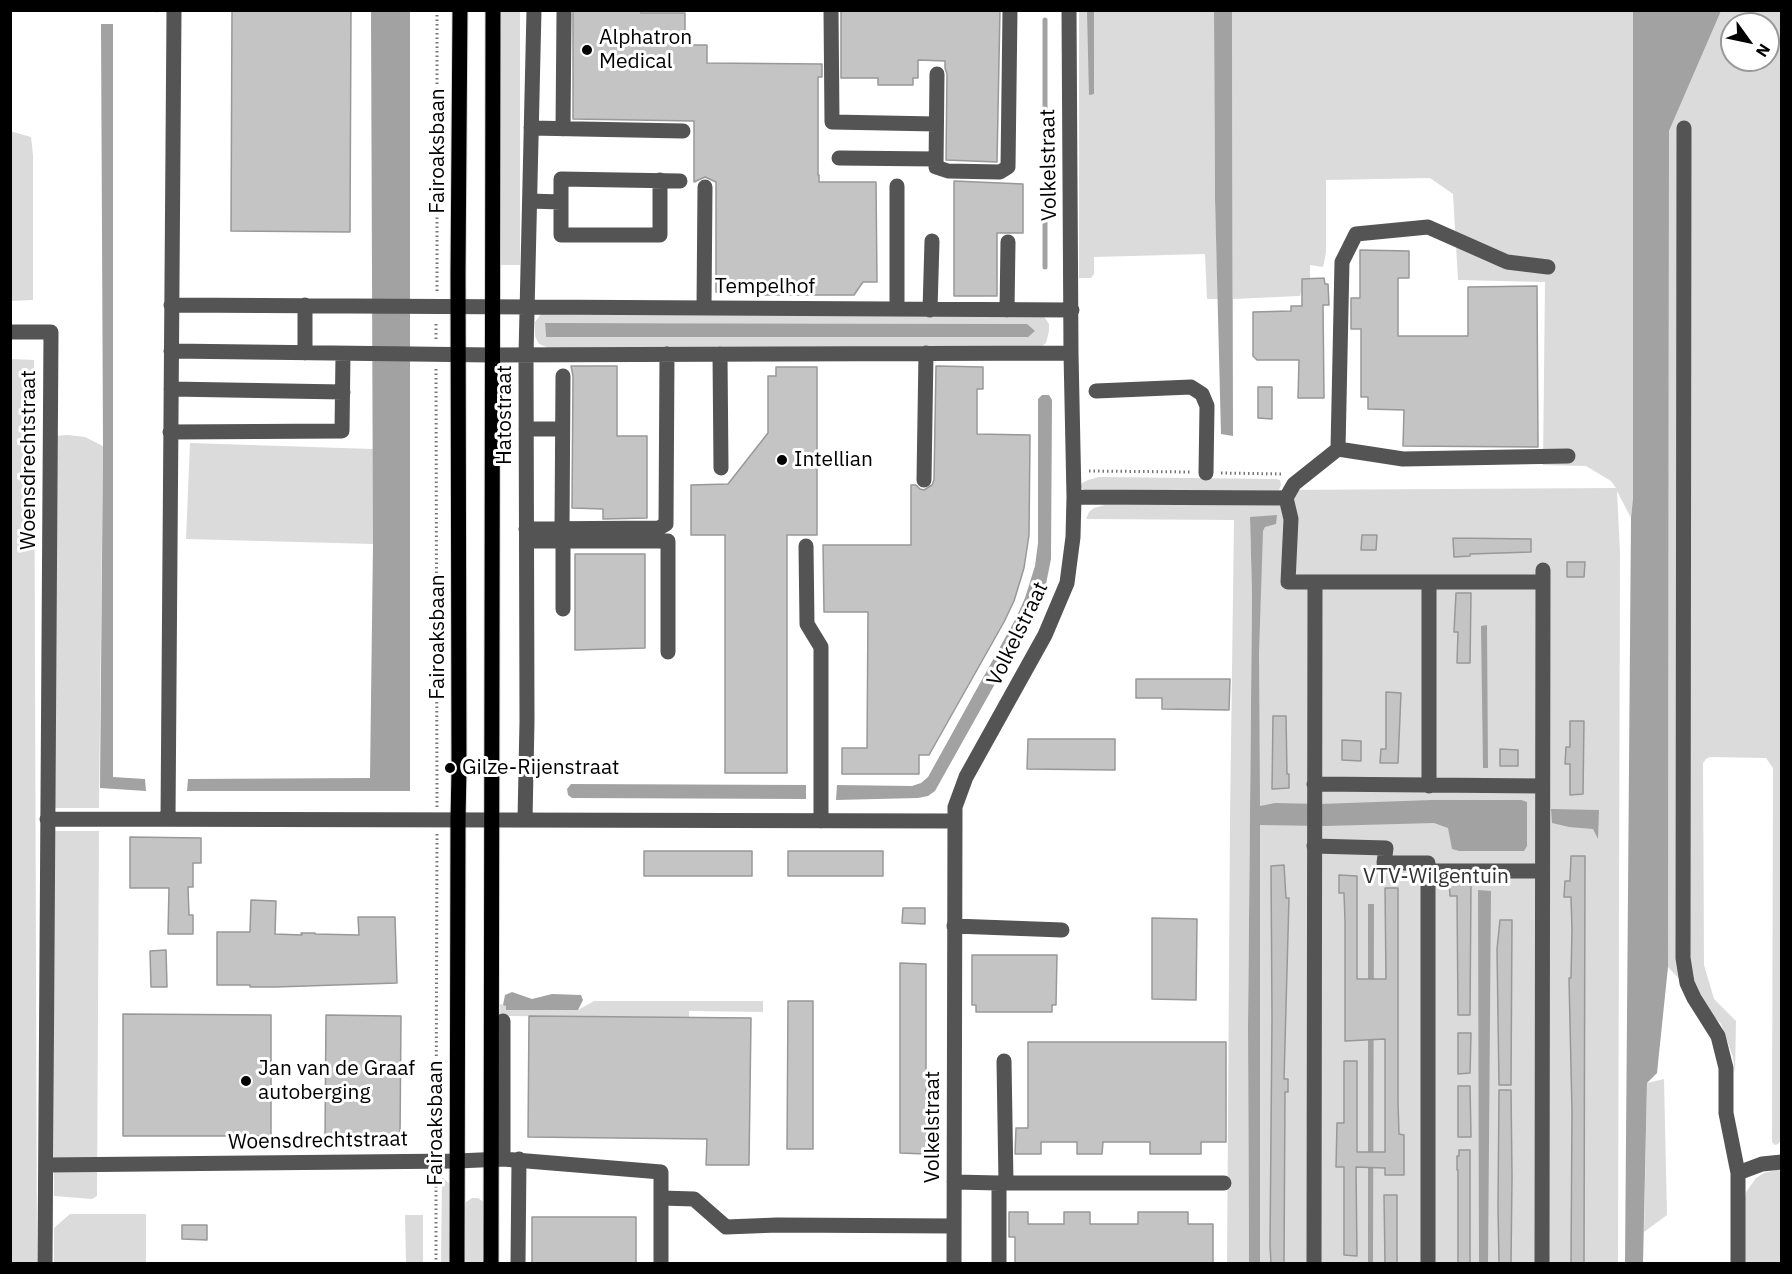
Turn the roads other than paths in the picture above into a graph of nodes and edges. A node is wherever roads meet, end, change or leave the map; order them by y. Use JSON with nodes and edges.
{"nodes":[{"id":1,"x":460,"y":10,"type":"edge"},
{"id":2,"x":493,"y":10,"type":"edge"},
{"id":3,"x":534,"y":10,"type":"edge"},
{"id":4,"x":831,"y":10,"type":"edge"},
{"id":5,"x":1010,"y":10,"type":"edge"},
{"id":6,"x":1069,"y":10,"type":"edge"},
{"id":7,"x":174,"y":12,"type":"dead end"},
{"id":8,"x":564,"y":13,"type":"dead end"},
{"id":9,"x":937,"y":74,"type":"dead end"},
{"id":10,"x":936,"y":124,"type":"junction"},
{"id":11,"x":531,"y":128,"type":"junction"},
{"id":12,"x":1684,"y":128,"type":"dead end"},
{"id":13,"x":563,"y":129,"type":"junction"},
{"id":14,"x":683,"y":131,"type":"dead end"},
{"id":15,"x":839,"y":158,"type":"dead end"},
{"id":16,"x":936,"y":159,"type":"junction"},
{"id":17,"x":660,"y":180,"type":"junction"},
{"id":18,"x":680,"y":181,"type":"dead end"},
{"id":19,"x":897,"y":186,"type":"dead end"},
{"id":20,"x":705,"y":187,"type":"dead end"},
{"id":21,"x":530,"y":201,"type":"junction"},
{"id":22,"x":561,"y":202,"type":"junction"},
{"id":23,"x":932,"y":241,"type":"dead end"},
{"id":24,"x":1008,"y":242,"type":"dead end"},
{"id":25,"x":1548,"y":267,"type":"dead end"},
{"id":26,"x":171,"y":304,"type":"junction"},
{"id":27,"x":305,"y":305,"type":"junction"},
{"id":28,"x":458,"y":306,"type":"junction"},
{"id":29,"x":492,"y":307,"type":"junction"},
{"id":30,"x":527,"y":307,"type":"junction"},
{"id":31,"x":704,"y":308,"type":"junction"},
{"id":32,"x":897,"y":309,"type":"junction"},
{"id":33,"x":930,"y":310,"type":"junction"},
{"id":34,"x":1007,"y":310,"type":"junction"},
{"id":35,"x":1072,"y":310,"type":"junction"},
{"id":36,"x":10,"y":332,"type":"edge"},
{"id":37,"x":171,"y":351,"type":"junction"},
{"id":38,"x":305,"y":353,"type":"junction"},
{"id":39,"x":926,"y":353,"type":"junction"},
{"id":40,"x":1071,"y":353,"type":"junction"},
{"id":41,"x":343,"y":354,"type":"junction"},
{"id":42,"x":667,"y":354,"type":"junction"},
{"id":43,"x":720,"y":354,"type":"junction"},
{"id":44,"x":459,"y":355,"type":"junction"},
{"id":45,"x":492,"y":355,"type":"junction"},
{"id":46,"x":526,"y":355,"type":"junction"},
{"id":47,"x":563,"y":376,"type":"dead end"},
{"id":48,"x":171,"y":389,"type":"junction"},
{"id":49,"x":1096,"y":391,"type":"dead end"},
{"id":50,"x":343,"y":392,"type":"junction"},
{"id":51,"x":526,"y":429,"type":"junction"},
{"id":52,"x":562,"y":429,"type":"junction"},
{"id":53,"x":170,"y":432,"type":"junction"},
{"id":54,"x":1338,"y":449,"type":"junction"},
{"id":55,"x":1568,"y":456,"type":"dead end"},
{"id":56,"x":721,"y":468,"type":"dead end"},
{"id":57,"x":1206,"y":472,"type":"dead end"},
{"id":58,"x":924,"y":480,"type":"dead end"},
{"id":59,"x":1074,"y":497,"type":"junction"},
{"id":60,"x":1286,"y":498,"type":"junction"},
{"id":61,"x":526,"y":535,"type":"junction"},
{"id":62,"x":562,"y":535,"type":"junction"},
{"id":63,"x":806,"y":546,"type":"dead end"},
{"id":64,"x":1315,"y":582,"type":"junction"},
{"id":65,"x":1429,"y":582,"type":"junction"},
{"id":66,"x":563,"y":609,"type":"dead end"},
{"id":67,"x":668,"y":652,"type":"dead end"},
{"id":68,"x":1314,"y":784,"type":"junction"},
{"id":69,"x":1429,"y":786,"type":"junction"},
{"id":70,"x":1542,"y":786,"type":"junction"},
{"id":71,"x":47,"y":819,"type":"junction"},
{"id":72,"x":168,"y":819,"type":"junction"},
{"id":73,"x":458,"y":820,"type":"junction"},
{"id":74,"x":493,"y":820,"type":"junction"},
{"id":75,"x":525,"y":820,"type":"junction"},
{"id":76,"x":820,"y":821,"type":"junction"},
{"id":77,"x":954,"y":821,"type":"junction"},
{"id":78,"x":1314,"y":846,"type":"junction"},
{"id":79,"x":1428,"y":870,"type":"junction"},
{"id":80,"x":1542,"y":872,"type":"junction"},
{"id":81,"x":954,"y":926,"type":"junction"},
{"id":82,"x":1062,"y":930,"type":"dead end"},
{"id":83,"x":503,"y":1021,"type":"dead end"},
{"id":84,"x":1004,"y":1061,"type":"dead end"},
{"id":85,"x":504,"y":1159,"type":"junction"},
{"id":86,"x":457,"y":1161,"type":"junction"},
{"id":87,"x":1780,"y":1161,"type":"edge"},
{"id":88,"x":46,"y":1165,"type":"junction"},
{"id":89,"x":1738,"y":1173,"type":"junction"},
{"id":90,"x":954,"y":1182,"type":"junction"},
{"id":91,"x":1003,"y":1183,"type":"junction"},
{"id":92,"x":1224,"y":1183,"type":"dead end"},
{"id":93,"x":661,"y":1198,"type":"junction"},
{"id":94,"x":954,"y":1226,"type":"junction"},
{"id":95,"x":45,"y":1263,"type":"edge"},
{"id":96,"x":457,"y":1263,"type":"edge"},
{"id":97,"x":491,"y":1263,"type":"edge"},
{"id":98,"x":518,"y":1263,"type":"edge"},
{"id":99,"x":661,"y":1263,"type":"edge"},
{"id":100,"x":954,"y":1263,"type":"edge"},
{"id":101,"x":999,"y":1263,"type":"edge"},
{"id":102,"x":1314,"y":1263,"type":"edge"},
{"id":103,"x":1428,"y":1263,"type":"edge"},
{"id":104,"x":1542,"y":1263,"type":"edge"},
{"id":105,"x":1738,"y":1263,"type":"edge"}],
"edges":[{"from":1,"to":28,"type":"main road","name":"Fairoaksbaan"},
{"from":2,"to":29,"type":"main road"},
{"from":3,"to":11,"type":"street","name":"Hatostraat"},
{"from":4,"to":10,"type":"street"},
{"from":5,"to":16,"type":"street"},
{"from":6,"to":35,"type":"street","name":"Volkelstraat"},
{"from":7,"to":26,"type":"street"},
{"from":8,"to":13,"type":"street"},
{"from":9,"to":10,"type":"street"},
{"from":10,"to":16,"type":"street"},
{"from":11,"to":13,"type":"street"},
{"from":11,"to":21,"type":"street","name":"Hatostraat"},
{"from":12,"to":89,"type":"street"},
{"from":13,"to":14,"type":"street"},
{"from":15,"to":16,"type":"street"},
{"from":17,"to":18,"type":"street"},
{"from":17,"to":22,"type":"street"},
{"from":17,"to":22,"type":"street"},
{"from":19,"to":32,"type":"street"},
{"from":20,"to":31,"type":"street"},
{"from":21,"to":22,"type":"street"},
{"from":21,"to":30,"type":"street","name":"Hatostraat"},
{"from":23,"to":33,"type":"street"},
{"from":24,"to":34,"type":"street"},
{"from":25,"to":54,"type":"street"},
{"from":26,"to":27,"type":"street","name":"Tempelhof"},
{"from":26,"to":37,"type":"street"},
{"from":27,"to":28,"type":"street","name":"Tempelhof"},
{"from":27,"to":38,"type":"street"},
{"from":28,"to":29,"type":"street","name":"Tempelhof"},
{"from":28,"to":44,"type":"main road","name":"Fairoaksbaan"},
{"from":29,"to":30,"type":"street","name":"Tempelhof"},
{"from":29,"to":45,"type":"main road"},
{"from":30,"to":31,"type":"street","name":"Tempelhof"},
{"from":30,"to":46,"type":"street","name":"Hatostraat"},
{"from":31,"to":32,"type":"street","name":"Tempelhof"},
{"from":32,"to":33,"type":"street","name":"Tempelhof"},
{"from":33,"to":34,"type":"street","name":"Tempelhof"},
{"from":34,"to":35,"type":"street","name":"Tempelhof"},
{"from":35,"to":40,"type":"street","name":"Volkelstraat"},
{"from":36,"to":71,"type":"street","name":"Woensdrechtstraat"},
{"from":37,"to":38,"type":"street"},
{"from":37,"to":48,"type":"street"},
{"from":38,"to":41,"type":"street"},
{"from":39,"to":40,"type":"street"},
{"from":39,"to":43,"type":"street"},
{"from":39,"to":58,"type":"street"},
{"from":40,"to":59,"type":"street","name":"Volkelstraat"},
{"from":41,"to":44,"type":"street"},
{"from":41,"to":50,"type":"street"},
{"from":42,"to":43,"type":"street"},
{"from":42,"to":46,"type":"street"},
{"from":42,"to":62,"type":"street"},
{"from":43,"to":56,"type":"street"},
{"from":44,"to":45,"type":"street"},
{"from":44,"to":73,"type":"main road","name":"Fairoaksbaan"},
{"from":45,"to":46,"type":"street"},
{"from":45,"to":74,"type":"main road"},
{"from":46,"to":51,"type":"street","name":"Hatostraat"},
{"from":47,"to":52,"type":"street"},
{"from":48,"to":50,"type":"street"},
{"from":48,"to":53,"type":"street"},
{"from":49,"to":57,"type":"street"},
{"from":50,"to":53,"type":"street"},
{"from":51,"to":52,"type":"street"},
{"from":51,"to":61,"type":"street","name":"Hatostraat"},
{"from":52,"to":62,"type":"street"},
{"from":53,"to":72,"type":"street"},
{"from":54,"to":55,"type":"street"},
{"from":54,"to":60,"type":"street"},
{"from":59,"to":60,"type":"street"},
{"from":59,"to":77,"type":"street","name":"Volkelstraat"},
{"from":60,"to":64,"type":"street"},
{"from":61,"to":62,"type":"street"},
{"from":61,"to":75,"type":"street","name":"Hatostraat"},
{"from":62,"to":66,"type":"street"},
{"from":62,"to":67,"type":"street"},
{"from":63,"to":76,"type":"street"},
{"from":64,"to":65,"type":"street"},
{"from":64,"to":68,"type":"street"},
{"from":65,"to":69,"type":"street"},
{"from":65,"to":70,"type":"street"},
{"from":68,"to":69,"type":"street"},
{"from":68,"to":78,"type":"street"},
{"from":69,"to":70,"type":"street"},
{"from":70,"to":80,"type":"street"},
{"from":71,"to":72,"type":"street"},
{"from":71,"to":88,"type":"street","name":"Woensdrechtstraat"},
{"from":72,"to":73,"type":"street"},
{"from":73,"to":74,"type":"street"},
{"from":73,"to":86,"type":"main road","name":"Fairoaksbaan"},
{"from":74,"to":75,"type":"street"},
{"from":74,"to":85,"type":"main road"},
{"from":75,"to":76,"type":"street"},
{"from":76,"to":77,"type":"street"},
{"from":77,"to":81,"type":"street","name":"Volkelstraat"},
{"from":78,"to":79,"type":"street"},
{"from":78,"to":102,"type":"street"},
{"from":79,"to":80,"type":"street"},
{"from":79,"to":103,"type":"street"},
{"from":80,"to":104,"type":"street"},
{"from":81,"to":82,"type":"street"},
{"from":81,"to":90,"type":"street","name":"Volkelstraat"},
{"from":83,"to":85,"type":"street"},
{"from":84,"to":91,"type":"street"},
{"from":85,"to":86,"type":"street","name":"Woensdrechtstraat"},
{"from":85,"to":93,"type":"street","name":"Woensdrechtstraat"},
{"from":85,"to":97,"type":"main road"},
{"from":85,"to":98,"type":"street"},
{"from":86,"to":88,"type":"street","name":"Woensdrechtstraat"},
{"from":86,"to":96,"type":"main road","name":"Fairoaksbaan"},
{"from":87,"to":89,"type":"street"},
{"from":88,"to":95,"type":"street","name":"Woensdrechtstraat"},
{"from":89,"to":105,"type":"street"},
{"from":90,"to":91,"type":"street"},
{"from":90,"to":94,"type":"street","name":"Volkelstraat"},
{"from":91,"to":92,"type":"street"},
{"from":91,"to":101,"type":"street"},
{"from":93,"to":94,"type":"street"},
{"from":93,"to":99,"type":"street"},
{"from":94,"to":100,"type":"street","name":"Volkelstraat"}]}
